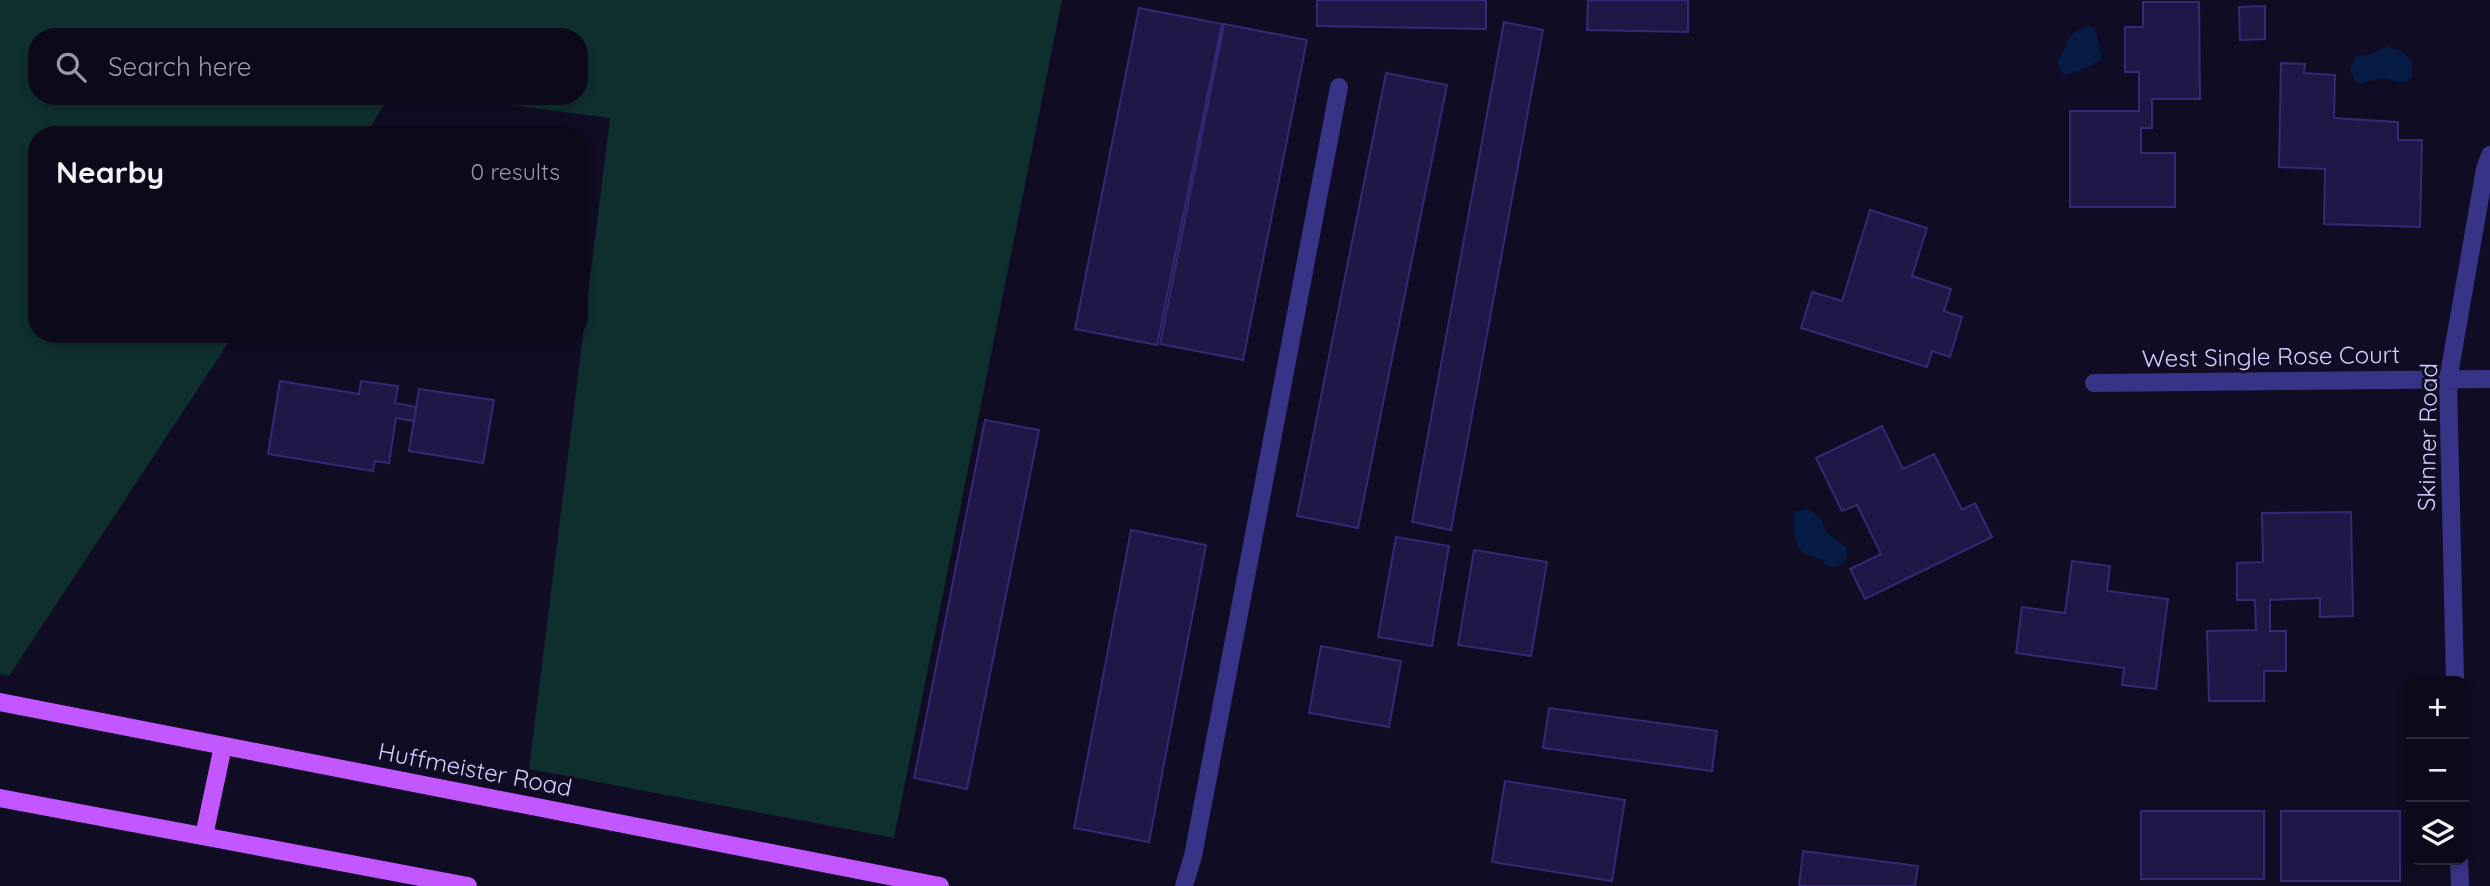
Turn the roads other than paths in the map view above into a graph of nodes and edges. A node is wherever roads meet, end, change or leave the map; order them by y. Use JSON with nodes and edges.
{"nodes":[{"id":1,"x":1339,"y":87,"type":"dead end"},
{"id":2,"x":2490,"y":155,"type":"edge"},
{"id":3,"x":2490,"y":379,"type":"edge"},
{"id":4,"x":2448,"y":380,"type":"junction"},
{"id":5,"x":2094,"y":383,"type":"dead end"},
{"id":6,"x":2455,"y":676,"type":"edge"},
{"id":7,"x":0,"y":702,"type":"edge"},
{"id":8,"x":223,"y":746,"type":"junction"},
{"id":9,"x":0,"y":798,"type":"edge"},
{"id":10,"x":204,"y":836,"type":"junction"},
{"id":11,"x":2459,"y":865,"type":"edge"},
{"id":12,"x":468,"y":886,"type":"edge"},
{"id":13,"x":940,"y":886,"type":"edge"},
{"id":14,"x":1184,"y":886,"type":"edge"},
{"id":15,"x":2459,"y":886,"type":"edge"}],
"edges":[{"from":1,"to":14,"type":"street"},
{"from":2,"to":4,"type":"street","name":"Skinner Road"},
{"from":3,"to":4,"type":"street","name":"West Single Rose Court"},
{"from":4,"to":5,"type":"street","name":"West Single Rose Court"},
{"from":4,"to":6,"type":"street","name":"Skinner Road"},
{"from":7,"to":8,"type":"main road","name":"Huffmeister Road"},
{"from":8,"to":10,"type":"main road"},
{"from":8,"to":13,"type":"main road","name":"Huffmeister Road"},
{"from":9,"to":10,"type":"main road"},
{"from":10,"to":12,"type":"main road"},
{"from":11,"to":15,"type":"street"}]}
